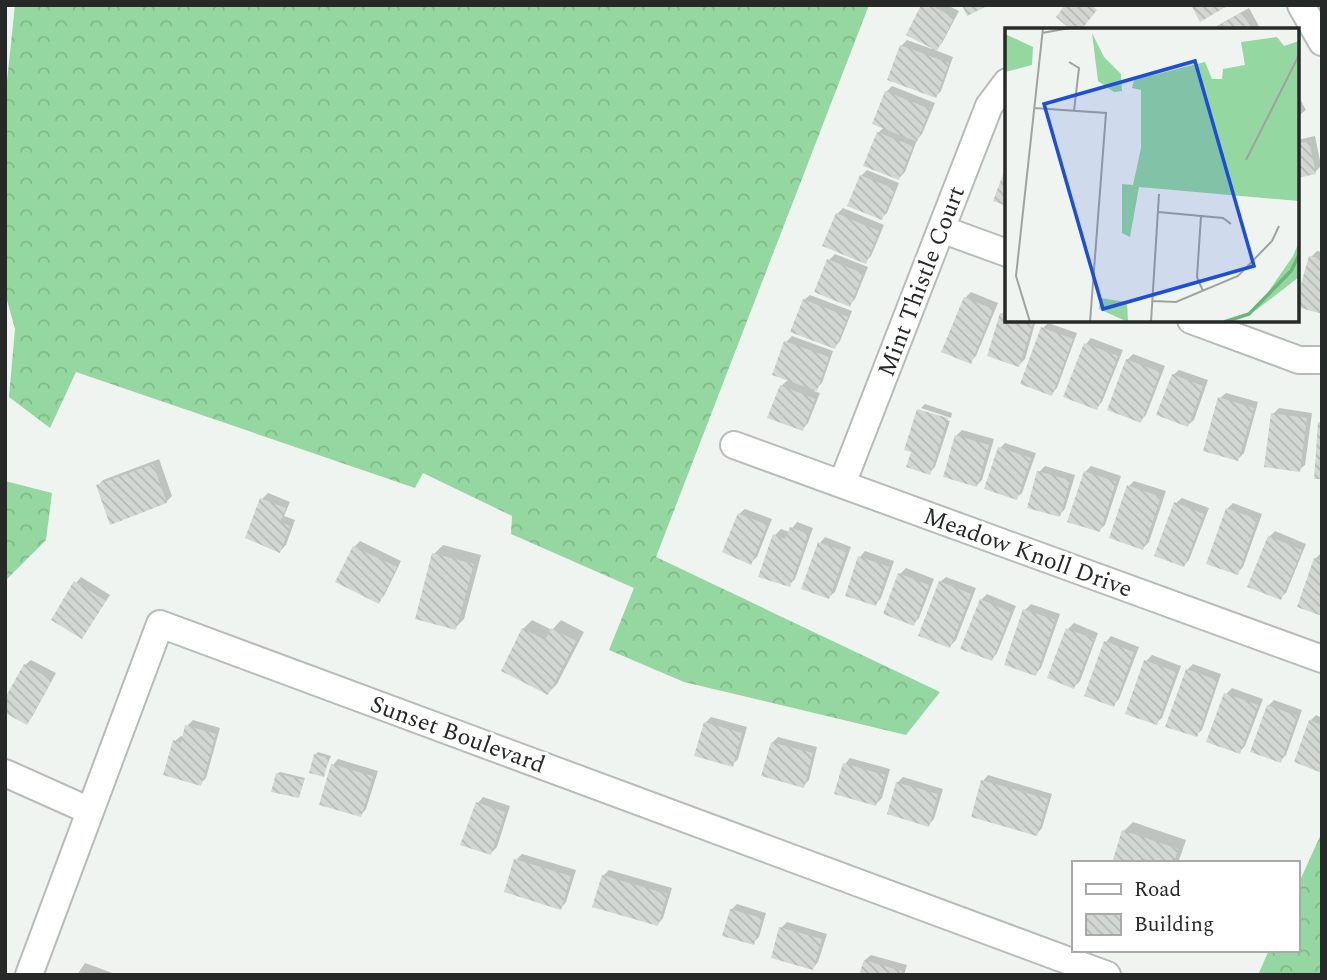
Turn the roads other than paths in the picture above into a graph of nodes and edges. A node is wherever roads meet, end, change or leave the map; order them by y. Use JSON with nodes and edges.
{"nodes":[{"id":1,"x":1301,"y":5,"type":"edge"},
{"id":2,"x":1322,"y":42,"type":"edge"},
{"id":3,"x":1005,"y":85,"type":"edge"},
{"id":4,"x":941,"y":229,"type":"junction"},
{"id":5,"x":1005,"y":252,"type":"edge"},
{"id":6,"x":1196,"y":322,"type":"edge"},
{"id":7,"x":1322,"y":360,"type":"edge"},
{"id":8,"x":734,"y":445,"type":"dead end"},
{"id":9,"x":842,"y":484,"type":"junction"},
{"id":10,"x":1322,"y":659,"type":"edge"},
{"id":11,"x":5,"y":773,"type":"edge"},
{"id":12,"x":90,"y":811,"type":"junction"},
{"id":13,"x":29,"y":975,"type":"edge"},
{"id":14,"x":1107,"y":975,"type":"edge"}],
"edges":[{"from":1,"to":2,"type":"street"},
{"from":3,"to":4,"type":"street","name":"Mint Thistle Court"},
{"from":4,"to":5,"type":"street"},
{"from":4,"to":9,"type":"street","name":"Mint Thistle Court"},
{"from":6,"to":7,"type":"street"},
{"from":8,"to":9,"type":"street","name":"Meadow Knoll Drive"},
{"from":9,"to":10,"type":"street","name":"Meadow Knoll Drive"},
{"from":11,"to":12,"type":"street"},
{"from":12,"to":13,"type":"street","name":"Sunset Boulevard"},
{"from":12,"to":14,"type":"street","name":"Sunset Boulevard"}]}
